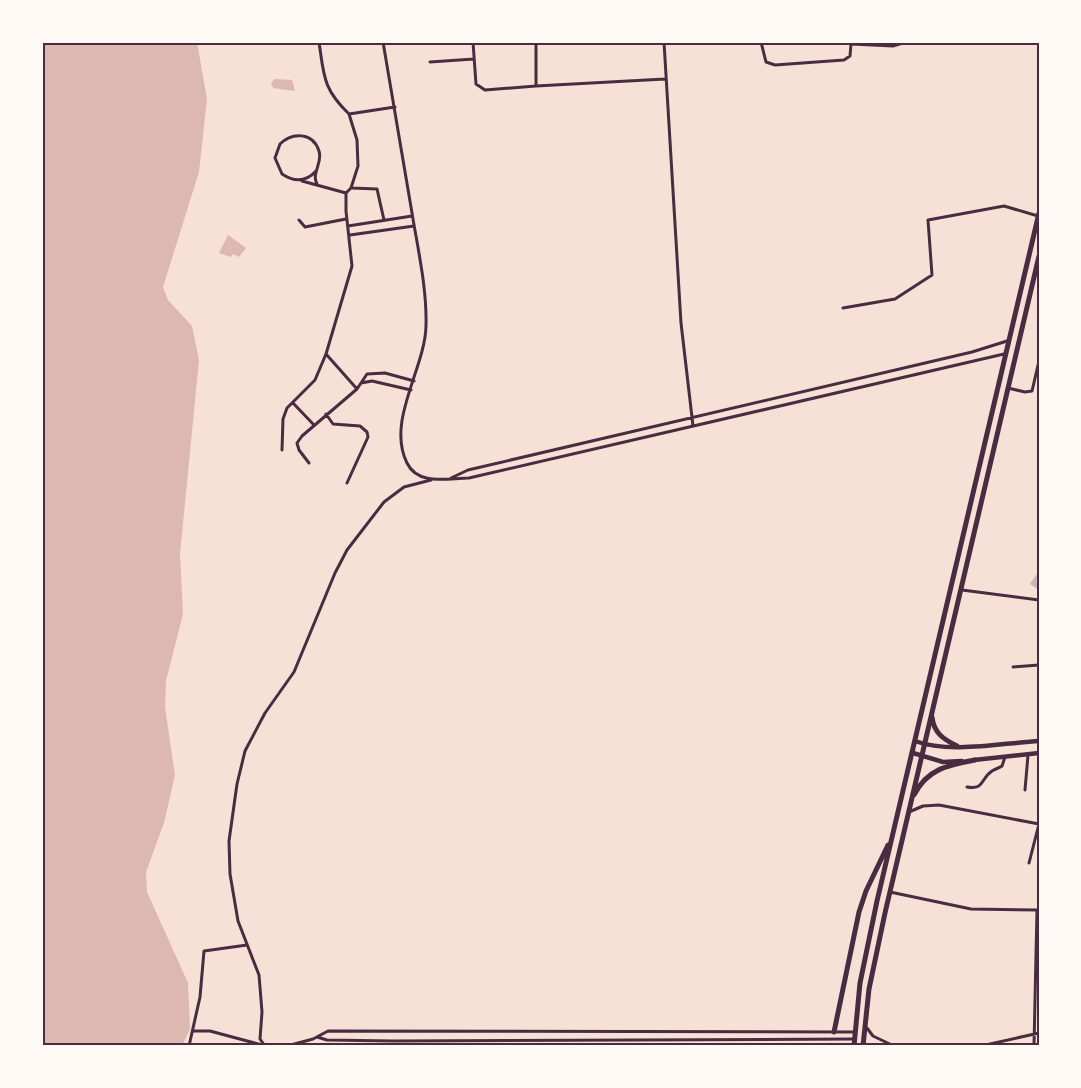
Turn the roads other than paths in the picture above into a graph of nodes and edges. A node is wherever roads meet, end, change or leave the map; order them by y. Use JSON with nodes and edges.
{"nodes":[{"id":1,"x":319,"y":42,"type":"edge"},
{"id":2,"x":383,"y":42,"type":"edge"},
{"id":3,"x":473,"y":42,"type":"edge"},
{"id":4,"x":536,"y":42,"type":"edge"},
{"id":5,"x":664,"y":42,"type":"edge"},
{"id":6,"x":761,"y":42,"type":"edge"},
{"id":7,"x":906,"y":42,"type":"edge"},
{"id":8,"x":851,"y":43,"type":"edge"},
{"id":9,"x":474,"y":58,"type":"junction"},
{"id":10,"x":430,"y":62,"type":"dead end"},
{"id":11,"x":665,"y":79,"type":"junction"},
{"id":12,"x":536,"y":86,"type":"junction"},
{"id":13,"x":394,"y":107,"type":"junction"},
{"id":14,"x":349,"y":114,"type":"junction"},
{"id":15,"x":316,"y":171,"type":"junction"},
{"id":16,"x":298,"y":180,"type":"junction"},
{"id":17,"x":316,"y":184,"type":"junction"},
{"id":18,"x":351,"y":188,"type":"junction"},
{"id":19,"x":346,"y":193,"type":"junction"},
{"id":20,"x":1039,"y":214,"type":"edge"},
{"id":21,"x":412,"y":216,"type":"junction"},
{"id":22,"x":347,"y":219,"type":"junction"},
{"id":23,"x":298,"y":220,"type":"dead end"},
{"id":24,"x":384,"y":220,"type":"junction"},
{"id":25,"x":348,"y":226,"type":"junction"},
{"id":26,"x":414,"y":226,"type":"junction"},
{"id":27,"x":350,"y":235,"type":"junction"},
{"id":28,"x":1039,"y":256,"type":"edge"},
{"id":29,"x":843,"y":308,"type":"dead end"},
{"id":30,"x":1007,"y":341,"type":"junction"},
{"id":31,"x":326,"y":354,"type":"junction"},
{"id":32,"x":1004,"y":354,"type":"junction"},
{"id":33,"x":1039,"y":361,"type":"edge"},
{"id":34,"x":414,"y":381,"type":"junction"},
{"id":35,"x":361,"y":383,"type":"junction"},
{"id":36,"x":1008,"y":388,"type":"junction"},
{"id":37,"x":357,"y":389,"type":"junction"},
{"id":38,"x":411,"y":390,"type":"junction"},
{"id":39,"x":293,"y":402,"type":"junction"},
{"id":40,"x":327,"y":414,"type":"junction"},
{"id":41,"x":691,"y":417,"type":"junction"},
{"id":42,"x":314,"y":425,"type":"junction"},
{"id":43,"x":693,"y":426,"type":"junction"},
{"id":44,"x":635,"y":431,"type":"junction"},
{"id":45,"x":637,"y":439,"type":"junction"},
{"id":46,"x":282,"y":450,"type":"dead end"},
{"id":47,"x":503,"y":462,"type":"junction"},
{"id":48,"x":309,"y":464,"type":"dead end"},
{"id":49,"x":506,"y":470,"type":"junction"},
{"id":50,"x":449,"y":478,"type":"junction"},
{"id":51,"x":432,"y":480,"type":"junction"},
{"id":52,"x":347,"y":483,"type":"dead end"},
{"id":53,"x":962,"y":590,"type":"junction"},
{"id":54,"x":1039,"y":600,"type":"edge"},
{"id":55,"x":1039,"y":665,"type":"edge"},
{"id":56,"x":1012,"y":667,"type":"dead end"},
{"id":57,"x":933,"y":705,"type":"junction"},
{"id":58,"x":915,"y":741,"type":"junction"},
{"id":59,"x":1039,"y":741,"type":"edge"},
{"id":60,"x":924,"y":744,"type":"junction"},
{"id":61,"x":957,"y":746,"type":"junction"},
{"id":62,"x":913,"y":753,"type":"junction"},
{"id":63,"x":1039,"y":753,"type":"edge"},
{"id":64,"x":921,"y":755,"type":"junction"},
{"id":65,"x":1028,"y":755,"type":"junction"},
{"id":66,"x":1005,"y":757,"type":"junction"},
{"id":67,"x":975,"y":760,"type":"junction"},
{"id":68,"x":967,"y":787,"type":"dead end"},
{"id":69,"x":1025,"y":790,"type":"dead end"},
{"id":70,"x":909,"y":805,"type":"junction"},
{"id":71,"x":908,"y":813,"type":"junction"},
{"id":72,"x":1039,"y":824,"type":"edge"},
{"id":73,"x":893,"y":836,"type":"junction"},
{"id":74,"x":1029,"y":863,"type":"dead end"},
{"id":75,"x":890,"y":892,"type":"junction"},
{"id":76,"x":1038,"y":944,"type":"edge"},
{"id":77,"x":247,"y":945,"type":"junction"},
{"id":78,"x":864,"y":1024,"type":"junction"},
{"id":79,"x":394,"y":1030,"type":"junction"},
{"id":80,"x":194,"y":1031,"type":"junction"},
{"id":81,"x":539,"y":1031,"type":"junction"},
{"id":82,"x":660,"y":1032,"type":"junction"},
{"id":83,"x":834,"y":1032,"type":"junction"},
{"id":84,"x":1034,"y":1033,"type":"junction"},
{"id":85,"x":1039,"y":1033,"type":"edge"},
{"id":86,"x":317,"y":1037,"type":"junction"},
{"id":87,"x":660,"y":1038,"type":"junction"},
{"id":88,"x":312,"y":1039,"type":"junction"},
{"id":89,"x":540,"y":1039,"type":"junction"},
{"id":90,"x":854,"y":1039,"type":"edge"},
{"id":91,"x":394,"y":1041,"type":"junction"},
{"id":92,"x":263,"y":1045,"type":"edge"},
{"id":93,"x":189,"y":1046,"type":"edge"},
{"id":94,"x":287,"y":1046,"type":"edge"},
{"id":95,"x":310,"y":1046,"type":"edge"},
{"id":96,"x":863,"y":1046,"type":"edge"},
{"id":97,"x":894,"y":1046,"type":"edge"},
{"id":98,"x":981,"y":1046,"type":"edge"},
{"id":99,"x":1034,"y":1046,"type":"edge"}],
"edges":[{"from":1,"to":14,"type":"street"},
{"from":2,"to":13,"type":"street"},
{"from":3,"to":9,"type":"street"},
{"from":4,"to":12,"type":"street"},
{"from":5,"to":11,"type":"street"},
{"from":6,"to":8,"type":"street"},
{"from":7,"to":8,"type":"street"},
{"from":9,"to":10,"type":"street"},
{"from":9,"to":12,"type":"street"},
{"from":11,"to":12,"type":"street"},
{"from":11,"to":41,"type":"street"},
{"from":13,"to":14,"type":"street"},
{"from":13,"to":21,"type":"street"},
{"from":14,"to":18,"type":"street"},
{"from":15,"to":16,"type":"street"},
{"from":15,"to":16,"type":"street"},
{"from":15,"to":17,"type":"street"},
{"from":16,"to":17,"type":"street"},
{"from":17,"to":19,"type":"street"},
{"from":18,"to":19,"type":"street"},
{"from":18,"to":24,"type":"street"},
{"from":19,"to":22,"type":"street"},
{"from":20,"to":29,"type":"street"},
{"from":20,"to":30,"type":"highway"},
{"from":21,"to":24,"type":"street"},
{"from":21,"to":26,"type":"street"},
{"from":22,"to":23,"type":"street"},
{"from":22,"to":25,"type":"street"},
{"from":24,"to":25,"type":"street"},
{"from":25,"to":27,"type":"street"},
{"from":26,"to":27,"type":"street"},
{"from":26,"to":34,"type":"street"},
{"from":27,"to":31,"type":"street"},
{"from":28,"to":36,"type":"highway"},
{"from":30,"to":32,"type":"highway"},
{"from":30,"to":41,"type":"street"},
{"from":31,"to":37,"type":"street"},
{"from":31,"to":39,"type":"street"},
{"from":32,"to":43,"type":"street"},
{"from":32,"to":58,"type":"highway"},
{"from":33,"to":36,"type":"street"},
{"from":34,"to":35,"type":"street"},
{"from":34,"to":38,"type":"street"},
{"from":35,"to":37,"type":"street"},
{"from":35,"to":38,"type":"street"},
{"from":36,"to":53,"type":"highway"},
{"from":37,"to":40,"type":"street"},
{"from":38,"to":51,"type":"street"},
{"from":39,"to":42,"type":"street"},
{"from":39,"to":46,"type":"street"},
{"from":40,"to":42,"type":"street"},
{"from":40,"to":52,"type":"street"},
{"from":41,"to":43,"type":"street"},
{"from":41,"to":44,"type":"street"},
{"from":42,"to":48,"type":"street"},
{"from":43,"to":45,"type":"street"},
{"from":44,"to":45,"type":"street"},
{"from":44,"to":47,"type":"street"},
{"from":45,"to":49,"type":"street"},
{"from":47,"to":49,"type":"street"},
{"from":47,"to":50,"type":"street"},
{"from":49,"to":50,"type":"street"},
{"from":50,"to":51,"type":"street"},
{"from":51,"to":77,"type":"street"},
{"from":53,"to":54,"type":"street"},
{"from":53,"to":57,"type":"highway"},
{"from":55,"to":56,"type":"street"},
{"from":57,"to":60,"type":"highway"},
{"from":57,"to":61,"type":"highway"},
{"from":58,"to":60,"type":"main road"},
{"from":58,"to":62,"type":"highway"},
{"from":59,"to":61,"type":"main road"},
{"from":60,"to":61,"type":"main road"},
{"from":60,"to":64,"type":"highway"},
{"from":62,"to":64,"type":"main road"},
{"from":62,"to":73,"type":"highway"},
{"from":63,"to":65,"type":"main road"},
{"from":64,"to":67,"type":"main road"},
{"from":64,"to":70,"type":"highway"},
{"from":65,"to":66,"type":"main road"},
{"from":65,"to":69,"type":"street"},
{"from":66,"to":67,"type":"main road"},
{"from":66,"to":68,"type":"street"},
{"from":67,"to":70,"type":"highway"},
{"from":70,"to":71,"type":"highway"},
{"from":71,"to":72,"type":"street"},
{"from":71,"to":75,"type":"highway"},
{"from":72,"to":74,"type":"street"},
{"from":73,"to":83,"type":"highway"},
{"from":73,"to":90,"type":"highway"},
{"from":75,"to":76,"type":"street"},
{"from":75,"to":78,"type":"highway"},
{"from":76,"to":84,"type":"street"},
{"from":77,"to":80,"type":"street"},
{"from":77,"to":92,"type":"street"},
{"from":78,"to":96,"type":"highway"},
{"from":78,"to":97,"type":"street"},
{"from":79,"to":81,"type":"street"},
{"from":79,"to":86,"type":"street"},
{"from":79,"to":91,"type":"street"},
{"from":80,"to":92,"type":"street"},
{"from":80,"to":93,"type":"street"},
{"from":81,"to":82,"type":"street"},
{"from":81,"to":89,"type":"street"},
{"from":82,"to":83,"type":"street"},
{"from":82,"to":87,"type":"street"},
{"from":83,"to":90,"type":"street"},
{"from":84,"to":85,"type":"street"},
{"from":84,"to":98,"type":"street"},
{"from":84,"to":99,"type":"street"},
{"from":86,"to":88,"type":"street"},
{"from":86,"to":91,"type":"street"},
{"from":87,"to":89,"type":"street"},
{"from":87,"to":90,"type":"street"},
{"from":88,"to":94,"type":"street"},
{"from":88,"to":95,"type":"street"},
{"from":89,"to":91,"type":"street"}]}
